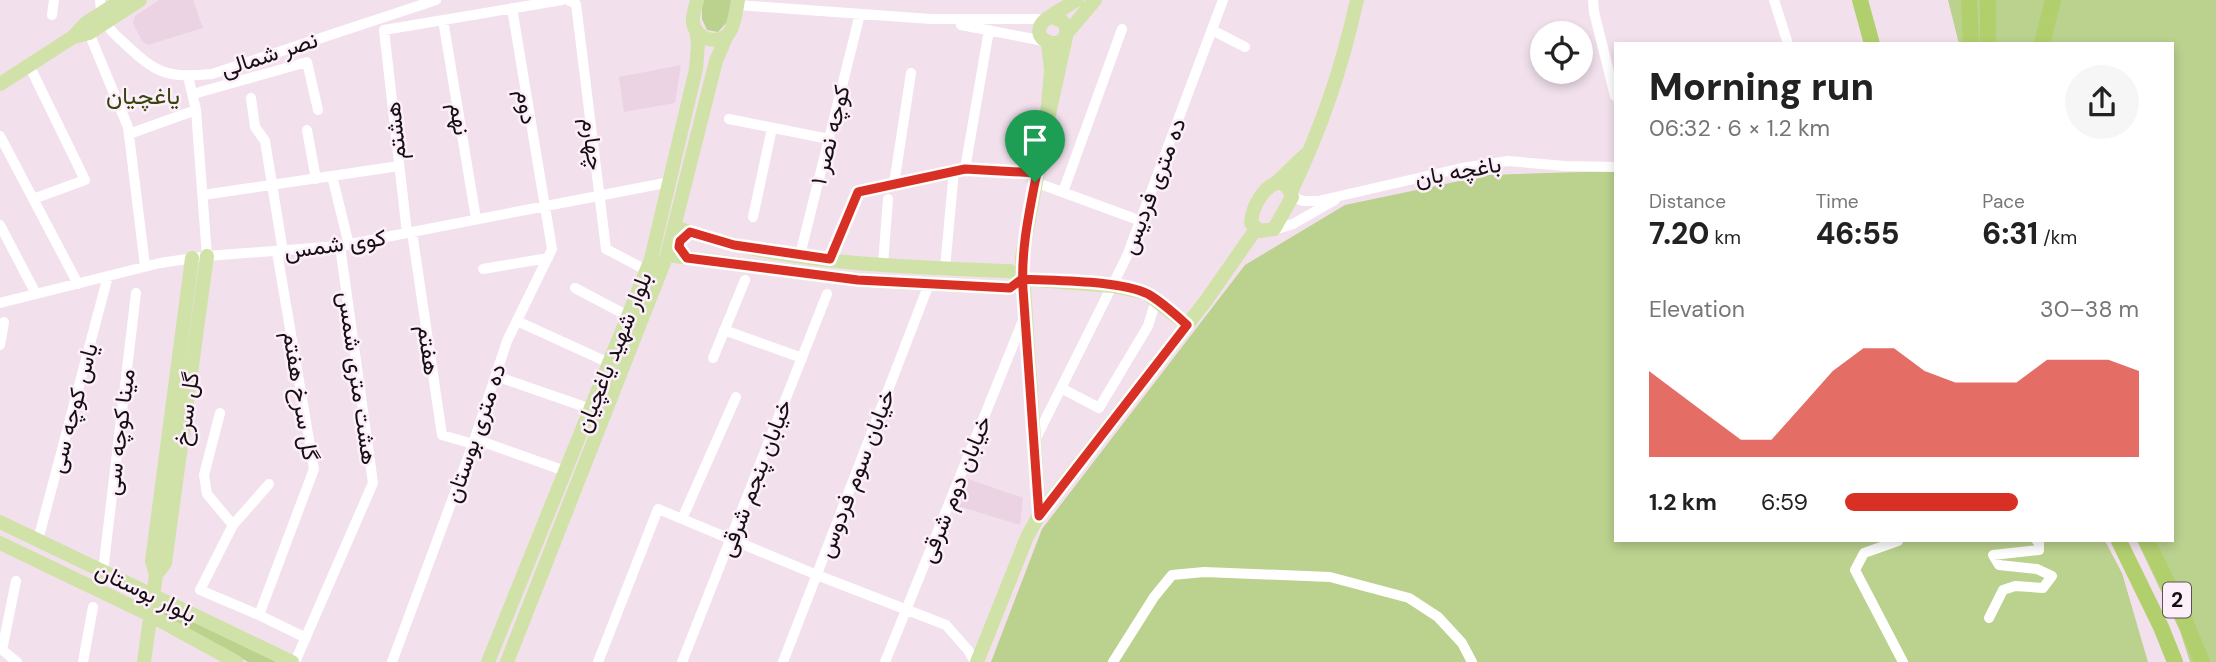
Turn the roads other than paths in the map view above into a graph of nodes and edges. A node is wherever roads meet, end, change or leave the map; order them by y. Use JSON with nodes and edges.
{"nodes":[{"id":1,"x":54,"y":0,"type":"edge"},
{"id":2,"x":122,"y":0,"type":"edge"},
{"id":3,"x":140,"y":0,"type":"edge"},
{"id":4,"x":436,"y":0,"type":"edge"},
{"id":5,"x":562,"y":0,"type":"edge"},
{"id":6,"x":568,"y":0,"type":"edge"},
{"id":7,"x":697,"y":0,"type":"edge"},
{"id":8,"x":1077,"y":0,"type":"edge"},
{"id":9,"x":1095,"y":0,"type":"edge"},
{"id":10,"x":1223,"y":0,"type":"edge"},
{"id":11,"x":1357,"y":0,"type":"edge"},
{"id":12,"x":1593,"y":0,"type":"edge"},
{"id":13,"x":1774,"y":0,"type":"edge"},
{"id":14,"x":1860,"y":0,"type":"edge"},
{"id":15,"x":1969,"y":0,"type":"edge"},
{"id":16,"x":1988,"y":0,"type":"edge"},
{"id":17,"x":2053,"y":0,"type":"edge"},
{"id":18,"x":738,"y":3,"type":"edge"},
{"id":19,"x":512,"y":8,"type":"junction"},
{"id":20,"x":107,"y":14,"type":"edge"},
{"id":21,"x":860,"y":14,"type":"junction"},
{"id":22,"x":52,"y":15,"type":"dead end"},
{"id":23,"x":1049,"y":18,"type":"junction"},
{"id":24,"x":931,"y":19,"type":"junction"},
{"id":25,"x":443,"y":20,"type":"junction"},
{"id":26,"x":1122,"y":29,"type":"dead end"},
{"id":27,"x":696,"y":30,"type":"junction"},
{"id":28,"x":989,"y":30,"type":"junction"},
{"id":29,"x":1212,"y":30,"type":"junction"},
{"id":30,"x":89,"y":33,"type":"junction"},
{"id":31,"x":727,"y":35,"type":"junction"},
{"id":32,"x":1066,"y":35,"type":"junction"},
{"id":33,"x":73,"y":37,"type":"junction"},
{"id":34,"x":1046,"y":42,"type":"junction"},
{"id":35,"x":1787,"y":42,"type":"edge"},
{"id":36,"x":1871,"y":42,"type":"edge"},
{"id":37,"x":1971,"y":42,"type":"edge"},
{"id":38,"x":1988,"y":42,"type":"edge"},
{"id":39,"x":2042,"y":42,"type":"edge"},
{"id":40,"x":1245,"y":47,"type":"dead end"},
{"id":41,"x":29,"y":65,"type":"junction"},
{"id":42,"x":911,"y":73,"type":"dead end"},
{"id":43,"x":188,"y":76,"type":"junction"},
{"id":44,"x":0,"y":83,"type":"edge"},
{"id":45,"x":1614,"y":92,"type":"edge"},
{"id":46,"x":193,"y":94,"type":"junction"},
{"id":47,"x":251,"y":98,"type":"dead end"},
{"id":48,"x":197,"y":110,"type":"junction"},
{"id":49,"x":318,"y":110,"type":"dead end"},
{"id":50,"x":729,"y":119,"type":"dead end"},
{"id":51,"x":772,"y":128,"type":"junction"},
{"id":52,"x":1046,"y":128,"type":"junction"},
{"id":53,"x":307,"y":130,"type":"dead end"},
{"id":54,"x":129,"y":134,"type":"junction"},
{"id":55,"x":0,"y":136,"type":"edge"},
{"id":56,"x":829,"y":139,"type":"junction"},
{"id":57,"x":1311,"y":149,"type":"junction"},
{"id":58,"x":399,"y":166,"type":"junction"},
{"id":59,"x":1614,"y":167,"type":"edge"},
{"id":60,"x":960,"y":169,"type":"junction"},
{"id":61,"x":332,"y":176,"type":"junction"},
{"id":62,"x":1036,"y":177,"type":"junction"},
{"id":63,"x":316,"y":178,"type":"junction"},
{"id":64,"x":670,"y":182,"type":"junction"},
{"id":65,"x":1276,"y":183,"type":"junction"},
{"id":66,"x":894,"y":184,"type":"junction"},
{"id":67,"x":272,"y":185,"type":"junction"},
{"id":68,"x":1063,"y":192,"type":"junction"},
{"id":69,"x":1292,"y":194,"type":"junction"},
{"id":70,"x":203,"y":195,"type":"junction"},
{"id":71,"x":600,"y":195,"type":"junction"},
{"id":72,"x":1344,"y":196,"type":"junction"},
{"id":73,"x":33,"y":199,"type":"junction"},
{"id":74,"x":888,"y":199,"type":"dead end"},
{"id":75,"x":543,"y":205,"type":"junction"},
{"id":76,"x":752,"y":217,"type":"dead end"},
{"id":77,"x":476,"y":219,"type":"junction"},
{"id":78,"x":1141,"y":221,"type":"junction"},
{"id":79,"x":0,"y":225,"type":"edge"},
{"id":80,"x":675,"y":227,"type":"junction"},
{"id":81,"x":1263,"y":230,"type":"junction"},
{"id":82,"x":409,"y":232,"type":"junction"},
{"id":83,"x":690,"y":232,"type":"junction"},
{"id":84,"x":344,"y":246,"type":"junction"},
{"id":85,"x":280,"y":252,"type":"junction"},
{"id":86,"x":667,"y":255,"type":"junction"},
{"id":87,"x":208,"y":256,"type":"junction"},
{"id":88,"x":800,"y":256,"type":"junction"},
{"id":89,"x":192,"y":258,"type":"junction"},
{"id":90,"x":548,"y":258,"type":"junction"},
{"id":91,"x":687,"y":258,"type":"junction"},
{"id":92,"x":830,"y":259,"type":"junction"},
{"id":93,"x":883,"y":264,"type":"junction"},
{"id":94,"x":145,"y":267,"type":"junction"},
{"id":95,"x":945,"y":268,"type":"junction"},
{"id":96,"x":483,"y":270,"type":"dead end"},
{"id":97,"x":646,"y":270,"type":"junction"},
{"id":98,"x":108,"y":276,"type":"junction"},
{"id":99,"x":1022,"y":279,"type":"junction"},
{"id":100,"x":745,"y":280,"type":"dead end"},
{"id":101,"x":78,"y":284,"type":"junction"},
{"id":102,"x":929,"y":284,"type":"junction"},
{"id":103,"x":1113,"y":286,"type":"junction"},
{"id":104,"x":575,"y":288,"type":"dead end"},
{"id":105,"x":136,"y":293,"type":"dead end"},
{"id":106,"x":36,"y":294,"type":"junction"},
{"id":107,"x":827,"y":294,"type":"dead end"},
{"id":108,"x":1156,"y":300,"type":"junction"},
{"id":109,"x":0,"y":303,"type":"edge"},
{"id":110,"x":628,"y":316,"type":"junction"},
{"id":111,"x":1025,"y":317,"type":"junction"},
{"id":112,"x":517,"y":321,"type":"junction"},
{"id":113,"x":4,"y":322,"type":"dead end"},
{"id":114,"x":1187,"y":325,"type":"junction"},
{"id":115,"x":724,"y":330,"type":"junction"},
{"id":116,"x":0,"y":345,"type":"edge"},
{"id":117,"x":713,"y":358,"type":"dead end"},
{"id":118,"x":802,"y":358,"type":"junction"},
{"id":119,"x":609,"y":363,"type":"junction"},
{"id":120,"x":495,"y":376,"type":"junction"},
{"id":121,"x":1061,"y":388,"type":"junction"},
{"id":122,"x":736,"y":397,"type":"dead end"},
{"id":123,"x":591,"y":409,"type":"junction"},
{"id":124,"x":220,"y":413,"type":"dead end"},
{"id":125,"x":474,"y":442,"type":"junction"},
{"id":126,"x":1034,"y":443,"type":"junction"},
{"id":127,"x":565,"y":471,"type":"junction"},
{"id":128,"x":269,"y":484,"type":"dead end"},
{"id":129,"x":1039,"y":516,"type":"junction"},
{"id":130,"x":682,"y":519,"type":"junction"},
{"id":131,"x":0,"y":522,"type":"edge"},
{"id":132,"x":233,"y":526,"type":"junction"},
{"id":133,"x":38,"y":540,"type":"junction"},
{"id":134,"x":731,"y":540,"type":"junction"},
{"id":135,"x":1895,"y":542,"type":"edge"},
{"id":136,"x":2039,"y":542,"type":"edge"},
{"id":137,"x":2119,"y":542,"type":"edge"},
{"id":138,"x":2147,"y":542,"type":"edge"},
{"id":139,"x":0,"y":543,"type":"edge"},
{"id":140,"x":158,"y":566,"type":"junction"},
{"id":141,"x":103,"y":571,"type":"junction"},
{"id":142,"x":817,"y":575,"type":"junction"},
{"id":143,"x":521,"y":579,"type":"junction"},
{"id":144,"x":16,"y":581,"type":"dead end"},
{"id":145,"x":537,"y":586,"type":"junction"},
{"id":146,"x":153,"y":595,"type":"junction"},
{"id":147,"x":93,"y":607,"type":"dead end"},
{"id":148,"x":905,"y":611,"type":"junction"},
{"id":149,"x":150,"y":615,"type":"junction"},
{"id":150,"x":259,"y":615,"type":"junction"},
{"id":151,"x":1989,"y":618,"type":"dead end"},
{"id":152,"x":306,"y":638,"type":"junction"},
{"id":153,"x":1,"y":649,"type":"edge"},
{"id":154,"x":17,"y":662,"type":"edge"},
{"id":155,"x":83,"y":662,"type":"edge"},
{"id":156,"x":144,"y":662,"type":"edge"},
{"id":157,"x":236,"y":662,"type":"edge"},
{"id":158,"x":294,"y":662,"type":"edge"},
{"id":159,"x":392,"y":662,"type":"edge"},
{"id":160,"x":488,"y":662,"type":"edge"},
{"id":161,"x":507,"y":662,"type":"edge"},
{"id":162,"x":598,"y":662,"type":"edge"},
{"id":163,"x":682,"y":662,"type":"edge"},
{"id":164,"x":783,"y":662,"type":"edge"},
{"id":165,"x":885,"y":662,"type":"edge"},
{"id":166,"x":976,"y":662,"type":"edge"},
{"id":167,"x":1113,"y":662,"type":"edge"},
{"id":168,"x":1472,"y":662,"type":"edge"},
{"id":169,"x":1903,"y":662,"type":"edge"},
{"id":170,"x":2175,"y":662,"type":"edge"},
{"id":171,"x":2202,"y":662,"type":"edge"}],
"edges":[{"from":1,"to":22,"type":"street"},
{"from":2,"to":20,"type":"main road"},
{"from":3,"to":20,"type":"main road"},
{"from":4,"to":43,"type":"street","name":"نصر شمالی"},
{"from":5,"to":19,"type":"street"},
{"from":6,"to":71,"type":"street","name":"چهارم"},
{"from":7,"to":27,"type":"main road","name":"بلوار شهید یاغچیان"},
{"from":8,"to":23,"type":"main road"},
{"from":9,"to":32,"type":"main road"},
{"from":10,"to":29,"type":"street","name":"ده متری فردیس"},
{"from":11,"to":57,"type":"main road"},
{"from":12,"to":45,"type":"street"},
{"from":13,"to":35,"type":"street"},
{"from":14,"to":36,"type":"highway"},
{"from":15,"to":37,"type":"highway"},
{"from":16,"to":38,"type":"highway"},
{"from":17,"to":39,"type":"highway"},
{"from":18,"to":21,"type":"street"},
{"from":18,"to":31,"type":"main road","name":"بلوار شهید یاغچیان"},
{"from":19,"to":25,"type":"street"},
{"from":19,"to":75,"type":"street","name":"دوم"},
{"from":20,"to":30,"type":"main road"},
{"from":20,"to":33,"type":"main road"},
{"from":20,"to":43,"type":"street","name":"نصر شمالی"},
{"from":21,"to":24,"type":"street"},
{"from":21,"to":56,"type":"street","name":"کوچه نصر ۱"},
{"from":23,"to":24,"type":"street"},
{"from":23,"to":32,"type":"main road"},
{"from":23,"to":34,"type":"main road"},
{"from":24,"to":28,"type":"street"},
{"from":25,"to":58,"type":"street","name":"هشتم"},
{"from":25,"to":77,"type":"street","name":"نهم"},
{"from":26,"to":68,"type":"street"},
{"from":27,"to":31,"type":"main road"},
{"from":27,"to":64,"type":"main road","name":"بلوار شهید یاغچیان"},
{"from":28,"to":34,"type":"street"},
{"from":28,"to":60,"type":"street"},
{"from":29,"to":40,"type":"street"},
{"from":29,"to":78,"type":"street","name":"ده متری فردیس"},
{"from":30,"to":33,"type":"main road"},
{"from":30,"to":54,"type":"street"},
{"from":31,"to":80,"type":"main road","name":"بلوار شهید یاغچیان"},
{"from":32,"to":34,"type":"main road"},
{"from":32,"to":52,"type":"main road"},
{"from":33,"to":41,"type":"main road"},
{"from":34,"to":52,"type":"main road"},
{"from":41,"to":44,"type":"main road"},
{"from":41,"to":73,"type":"street"},
{"from":42,"to":66,"type":"street"},
{"from":43,"to":46,"type":"street"},
{"from":46,"to":48,"type":"street"},
{"from":46,"to":49,"type":"street"},
{"from":47,"to":67,"type":"street","name":"گل سرخ هفتم"},
{"from":48,"to":54,"type":"street"},
{"from":48,"to":70,"type":"street"},
{"from":50,"to":51,"type":"street"},
{"from":51,"to":56,"type":"street"},
{"from":51,"to":76,"type":"street"},
{"from":52,"to":62,"type":"main road"},
{"from":53,"to":63,"type":"street"},
{"from":54,"to":94,"type":"street"},
{"from":55,"to":73,"type":"street"},
{"from":56,"to":88,"type":"street","name":"کوچه نصر ۱"},
{"from":57,"to":65,"type":"main road"},
{"from":57,"to":69,"type":"main road"},
{"from":58,"to":61,"type":"street"},
{"from":58,"to":82,"type":"street","name":"هشتم"},
{"from":59,"to":72,"type":"street","name":"باغچه بان"},
{"from":60,"to":62,"type":"street"},
{"from":60,"to":66,"type":"street"},
{"from":60,"to":95,"type":"street"},
{"from":61,"to":63,"type":"street"},
{"from":61,"to":84,"type":"street","name":"هشت متری شمس"},
{"from":62,"to":68,"type":"street"},
{"from":62,"to":99,"type":"main road"},
{"from":63,"to":67,"type":"street"},
{"from":64,"to":71,"type":"street","name":"کوی شمس"},
{"from":64,"to":97,"type":"main road","name":"بلوار شهید یاغچیان"},
{"from":65,"to":69,"type":"main road"},
{"from":65,"to":81,"type":"main road"},
{"from":66,"to":92,"type":"street"},
{"from":67,"to":70,"type":"street"},
{"from":67,"to":85,"type":"street","name":"گل سرخ هفتم"},
{"from":68,"to":78,"type":"street"},
{"from":69,"to":72,"type":"street"},
{"from":69,"to":81,"type":"main road"},
{"from":70,"to":87,"type":"street"},
{"from":71,"to":75,"type":"street","name":"کوی شمس"},
{"from":71,"to":97,"type":"street","name":"چهارم"},
{"from":72,"to":81,"type":"street"},
{"from":73,"to":101,"type":"street"},
{"from":74,"to":93,"type":"street"},
{"from":75,"to":77,"type":"street","name":"کوی شمس"},
{"from":75,"to":90,"type":"street","name":"ده متری بوستان"},
{"from":77,"to":82,"type":"street","name":"کوی شمس"},
{"from":78,"to":103,"type":"street","name":"ده متری فردیس"},
{"from":79,"to":106,"type":"street"},
{"from":80,"to":83,"type":"main road"},
{"from":80,"to":86,"type":"main road","name":"بلوار شهید یاغچیان"},
{"from":81,"to":114,"type":"main road"},
{"from":82,"to":84,"type":"street","name":"کوی شمس"},
{"from":82,"to":125,"type":"street","name":"هفتم"},
{"from":83,"to":88,"type":"main road"},
{"from":83,"to":91,"type":"main road"},
{"from":84,"to":85,"type":"street","name":"کوی شمس"},
{"from":84,"to":152,"type":"street","name":"هشت متری شمس"},
{"from":85,"to":87,"type":"street","name":"کوی شمس"},
{"from":85,"to":150,"type":"street","name":"گل سرخ هفتم"},
{"from":86,"to":91,"type":"main road"},
{"from":86,"to":145,"type":"main road","name":"بلوار شهید یاغچیان"},
{"from":87,"to":89,"type":"street","name":"کوی شمس"},
{"from":87,"to":140,"type":"main road","name":"گل سرخ"},
{"from":88,"to":92,"type":"main road"},
{"from":89,"to":94,"type":"street","name":"کوی شمس"},
{"from":89,"to":140,"type":"main road","name":"گل سرخ"},
{"from":90,"to":96,"type":"street"},
{"from":90,"to":112,"type":"street","name":"ده متری بوستان"},
{"from":91,"to":102,"type":"main road"},
{"from":92,"to":93,"type":"main road"},
{"from":93,"to":95,"type":"main road"},
{"from":94,"to":98,"type":"street","name":"کوی شمس"},
{"from":95,"to":99,"type":"main road"},
{"from":97,"to":110,"type":"main road","name":"بلوار شهید یاغچیان"},
{"from":98,"to":101,"type":"street","name":"کوی شمس"},
{"from":98,"to":133,"type":"street","name":"یاس کوچه سی"},
{"from":99,"to":102,"type":"main road"},
{"from":99,"to":103,"type":"main road"},
{"from":99,"to":111,"type":"main road"},
{"from":100,"to":115,"type":"street"},
{"from":101,"to":106,"type":"street","name":"کوی شمس"},
{"from":102,"to":142,"type":"street","name":"خیابان سوم فردوس"},
{"from":103,"to":108,"type":"main road"},
{"from":103,"to":121,"type":"street","name":"ده متری فردیس"},
{"from":104,"to":110,"type":"street"},
{"from":105,"to":141,"type":"street","name":"مینا کوچه سی"},
{"from":106,"to":109,"type":"street","name":"کوی شمس"},
{"from":107,"to":118,"type":"street","name":"خیابان پنجم شرقی"},
{"from":108,"to":114,"type":"main road"},
{"from":108,"to":121,"type":"street"},
{"from":110,"to":119,"type":"main road","name":"بلوار شهید یاغچیان"},
{"from":111,"to":126,"type":"main road"},
{"from":111,"to":148,"type":"street","name":"خیابان دوم شرقی"},
{"from":112,"to":119,"type":"street"},
{"from":112,"to":120,"type":"street","name":"ده متری بوستان"},
{"from":113,"to":116,"type":"street"},
{"from":114,"to":129,"type":"main road"},
{"from":115,"to":117,"type":"street"},
{"from":115,"to":118,"type":"street"},
{"from":118,"to":134,"type":"street","name":"خیابان پنجم شرقی"},
{"from":119,"to":123,"type":"main road","name":"بلوار شهید یاغچیان"},
{"from":120,"to":123,"type":"street"},
{"from":120,"to":125,"type":"street","name":"ده متری بوستان"},
{"from":121,"to":126,"type":"street","name":"ده متری فردیس"},
{"from":122,"to":130,"type":"street"},
{"from":123,"to":127,"type":"main road","name":"بلوار شهید یاغچیان"},
{"from":124,"to":132,"type":"street"},
{"from":125,"to":127,"type":"street"},
{"from":125,"to":159,"type":"street","name":"ده متری بوستان"},
{"from":126,"to":129,"type":"main road"},
{"from":127,"to":143,"type":"main road","name":"بلوار شهید یاغچیان"},
{"from":128,"to":132,"type":"street"},
{"from":129,"to":166,"type":"main road"},
{"from":130,"to":134,"type":"street"},
{"from":130,"to":162,"type":"street"},
{"from":131,"to":133,"type":"main road","name":"بلوار بوستان"},
{"from":132,"to":150,"type":"street"},
{"from":133,"to":141,"type":"main road","name":"بلوار بوستان"},
{"from":134,"to":142,"type":"street"},
{"from":134,"to":163,"type":"street","name":"خیابان پنجم شرقی"},
{"from":135,"to":169,"type":"street"},
{"from":136,"to":151,"type":"street"},
{"from":137,"to":170,"type":"highway","number":"2"},
{"from":138,"to":171,"type":"highway","number":"2"},
{"from":139,"to":149,"type":"main road","name":"بلوار بوستان"},
{"from":140,"to":146,"type":"main road"},
{"from":141,"to":146,"type":"main road","name":"بلوار بوستان"},
{"from":142,"to":148,"type":"street"},
{"from":142,"to":164,"type":"street","name":"خیابان سوم فردوس"},
{"from":143,"to":145,"type":"main road"},
{"from":143,"to":160,"type":"main road","name":"بلوار شهید یاغچیان"},
{"from":144,"to":153,"type":"street"},
{"from":145,"to":161,"type":"main road","name":"بلوار شهید یاغچیان"},
{"from":146,"to":149,"type":"main road"},
{"from":146,"to":158,"type":"main road","name":"بلوار بوستان"},
{"from":147,"to":155,"type":"street"},
{"from":148,"to":165,"type":"street","name":"خیابان دوم شرقی"},
{"from":148,"to":166,"type":"street"},
{"from":149,"to":156,"type":"main road"},
{"from":149,"to":157,"type":"main road","name":"بلوار بوستان"},
{"from":150,"to":152,"type":"street"},
{"from":152,"to":158,"type":"street","name":"هشت متری شمس"},
{"from":153,"to":154,"type":"street"},
{"from":167,"to":168,"type":"street"}]}
